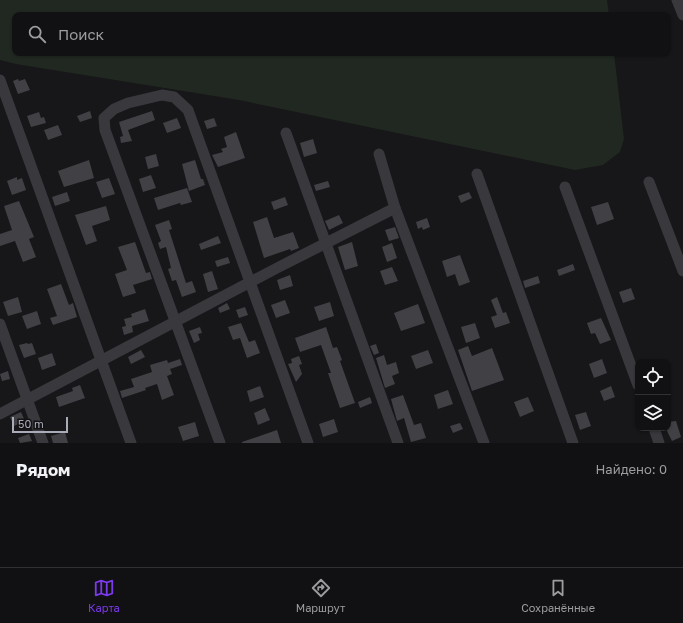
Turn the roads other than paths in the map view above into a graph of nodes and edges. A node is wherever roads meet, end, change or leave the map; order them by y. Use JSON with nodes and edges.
{"nodes":[{"id":1,"x":677,"y":0,"type":"edge"},
{"id":2,"x":683,"y":15,"type":"edge"},
{"id":3,"x":0,"y":80,"type":"edge"},
{"id":4,"x":286,"y":133,"type":"dead end"},
{"id":5,"x":380,"y":154,"type":"dead end"},
{"id":6,"x":477,"y":174,"type":"dead end"},
{"id":7,"x":649,"y":182,"type":"dead end"},
{"id":8,"x":565,"y":187,"type":"dead end"},
{"id":9,"x":395,"y":208,"type":"junction"},
{"id":10,"x":326,"y":243,"type":"junction"},
{"id":11,"x":683,"y":271,"type":"edge"},
{"id":12,"x":250,"y":282,"type":"junction"},
{"id":13,"x":176,"y":322,"type":"junction"},
{"id":14,"x":0,"y":324,"type":"edge"},
{"id":15,"x":101,"y":361,"type":"junction"},
{"id":16,"x":635,"y":377,"type":"edge"},
{"id":17,"x":27,"y":400,"type":"junction"},
{"id":18,"x":0,"y":414,"type":"edge"},
{"id":19,"x":655,"y":431,"type":"edge"},
{"id":20,"x":43,"y":443,"type":"edge"},
{"id":21,"x":131,"y":443,"type":"edge"},
{"id":22,"x":220,"y":443,"type":"edge"},
{"id":23,"x":308,"y":443,"type":"edge"},
{"id":24,"x":398,"y":443,"type":"edge"},
{"id":25,"x":484,"y":443,"type":"edge"},
{"id":26,"x":574,"y":443,"type":"edge"},
{"id":27,"x":659,"y":443,"type":"edge"}],
"edges":[{"from":1,"to":2,"type":"street"},
{"from":3,"to":15,"type":"street"},
{"from":4,"to":10,"type":"street"},
{"from":5,"to":9,"type":"street"},
{"from":6,"to":26,"type":"street"},
{"from":7,"to":11,"type":"street"},
{"from":8,"to":16,"type":"street"},
{"from":9,"to":10,"type":"street"},
{"from":9,"to":25,"type":"street"},
{"from":10,"to":12,"type":"street"},
{"from":10,"to":24,"type":"street"},
{"from":12,"to":13,"type":"street"},
{"from":12,"to":13,"type":"street"},
{"from":12,"to":23,"type":"street"},
{"from":13,"to":15,"type":"street"},
{"from":13,"to":22,"type":"street"},
{"from":14,"to":17,"type":"street"},
{"from":15,"to":17,"type":"street"},
{"from":15,"to":21,"type":"street"},
{"from":17,"to":18,"type":"street"},
{"from":17,"to":20,"type":"street"},
{"from":19,"to":27,"type":"street"}]}
